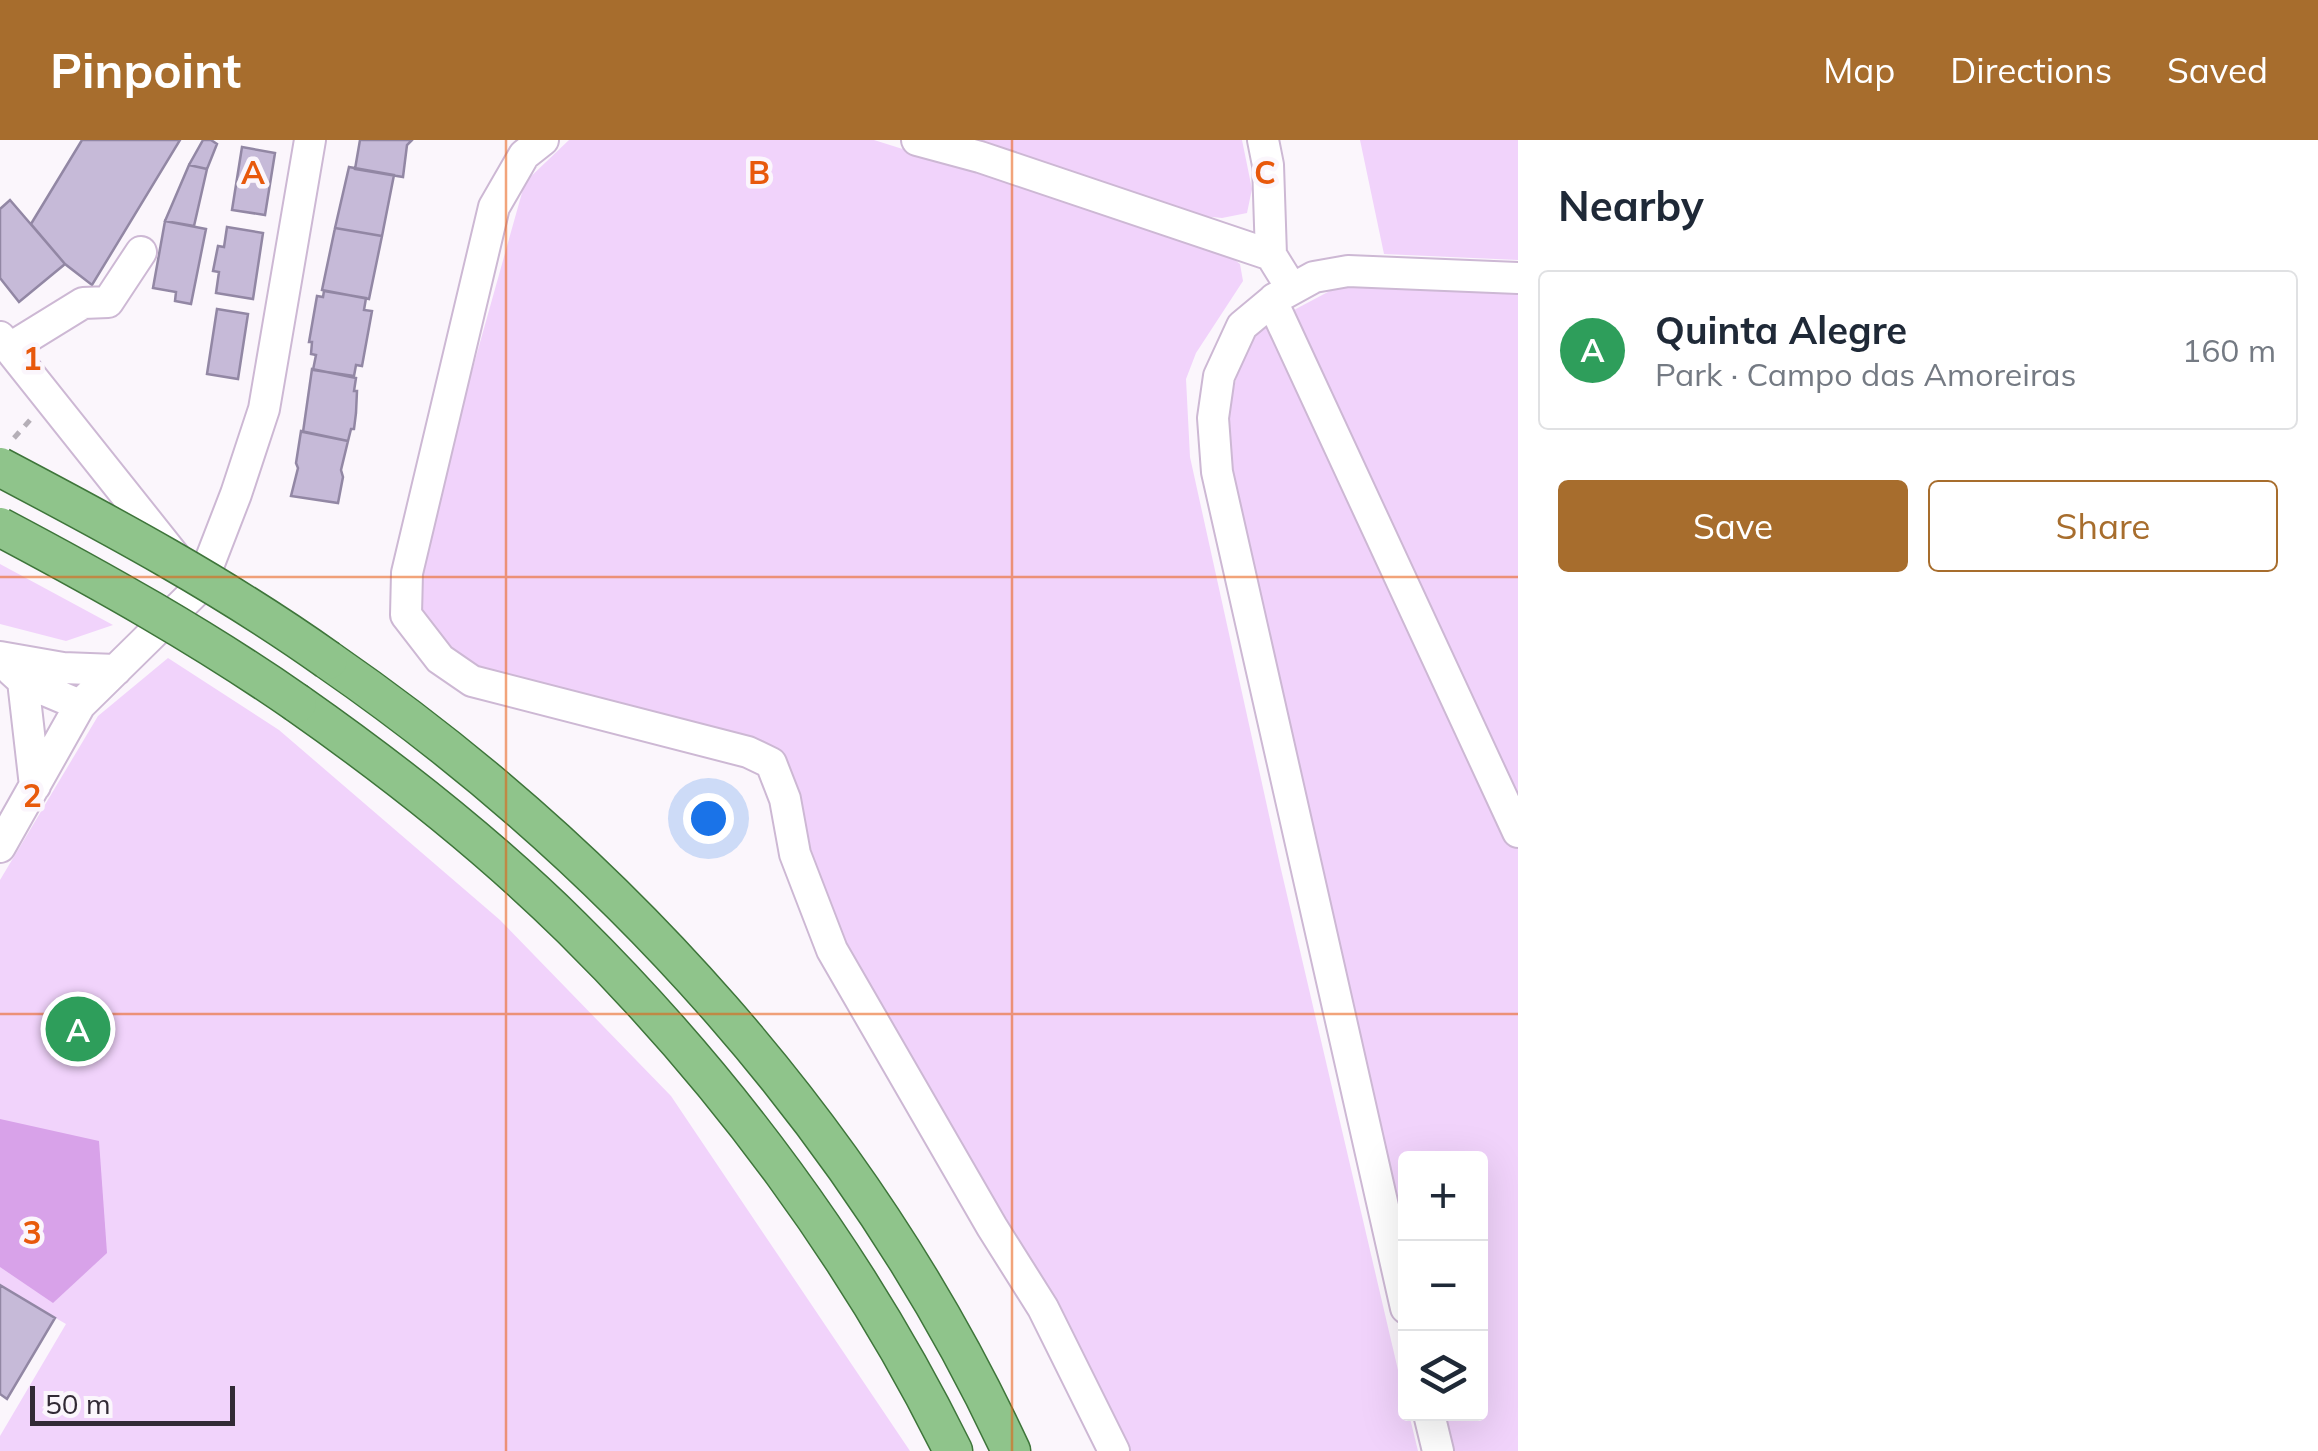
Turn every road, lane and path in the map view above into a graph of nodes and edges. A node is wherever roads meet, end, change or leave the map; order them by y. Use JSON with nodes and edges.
{"nodes":[{"id":1,"x":310,"y":140,"type":"edge"},
{"id":2,"x":917,"y":140,"type":"edge"},
{"id":3,"x":1263,"y":140,"type":"edge"},
{"id":4,"x":530,"y":145,"type":"edge"},
{"id":5,"x":140,"y":252,"type":"dead end"},
{"id":6,"x":1271,"y":255,"type":"junction"},
{"id":7,"x":1518,"y":278,"type":"edge"},
{"id":8,"x":1282,"y":295,"type":"junction"},
{"id":9,"x":5,"y":342,"type":"edge"},
{"id":10,"x":52,"y":402,"type":"junction"},
{"id":11,"x":6,"y":454,"type":"edge"},
{"id":12,"x":0,"y":527,"type":"edge"},
{"id":13,"x":200,"y":587,"type":"junction"},
{"id":14,"x":8,"y":666,"type":"edge"},
{"id":15,"x":116,"y":670,"type":"junction"},
{"id":16,"x":80,"y":706,"type":"junction"},
{"id":17,"x":34,"y":786,"type":"junction"},
{"id":18,"x":1518,"y":832,"type":"edge"},
{"id":19,"x":0,"y":847,"type":"edge"},
{"id":20,"x":1398,"y":1273,"type":"edge"},
{"id":21,"x":1431,"y":1421,"type":"edge"},
{"id":22,"x":953,"y":1451,"type":"edge"},
{"id":23,"x":1011,"y":1451,"type":"edge"},
{"id":24,"x":1114,"y":1451,"type":"edge"},
{"id":25,"x":1438,"y":1451,"type":"edge"}],
"edges":[{"from":1,"to":13,"type":"street"},
{"from":2,"to":6,"type":"street"},
{"from":3,"to":6,"type":"street"},
{"from":4,"to":24,"type":"street"},
{"from":5,"to":9,"type":"street"},
{"from":6,"to":8,"type":"street"},
{"from":7,"to":8,"type":"street"},
{"from":8,"to":18,"type":"street"},
{"from":8,"to":20,"type":"street"},
{"from":9,"to":10,"type":"street"},
{"from":10,"to":11,"type":"path"},
{"from":10,"to":13,"type":"street"},
{"from":11,"to":23,"type":"main road","bridge":true},
{"from":12,"to":22,"type":"main road","bridge":true},
{"from":13,"to":15,"type":"street"},
{"from":14,"to":15,"type":"street"},
{"from":14,"to":16,"type":"street"},
{"from":14,"to":17,"type":"street"},
{"from":15,"to":16,"type":"street"},
{"from":16,"to":17,"type":"street"},
{"from":17,"to":19,"type":"street"},
{"from":21,"to":25,"type":"street"}]}
